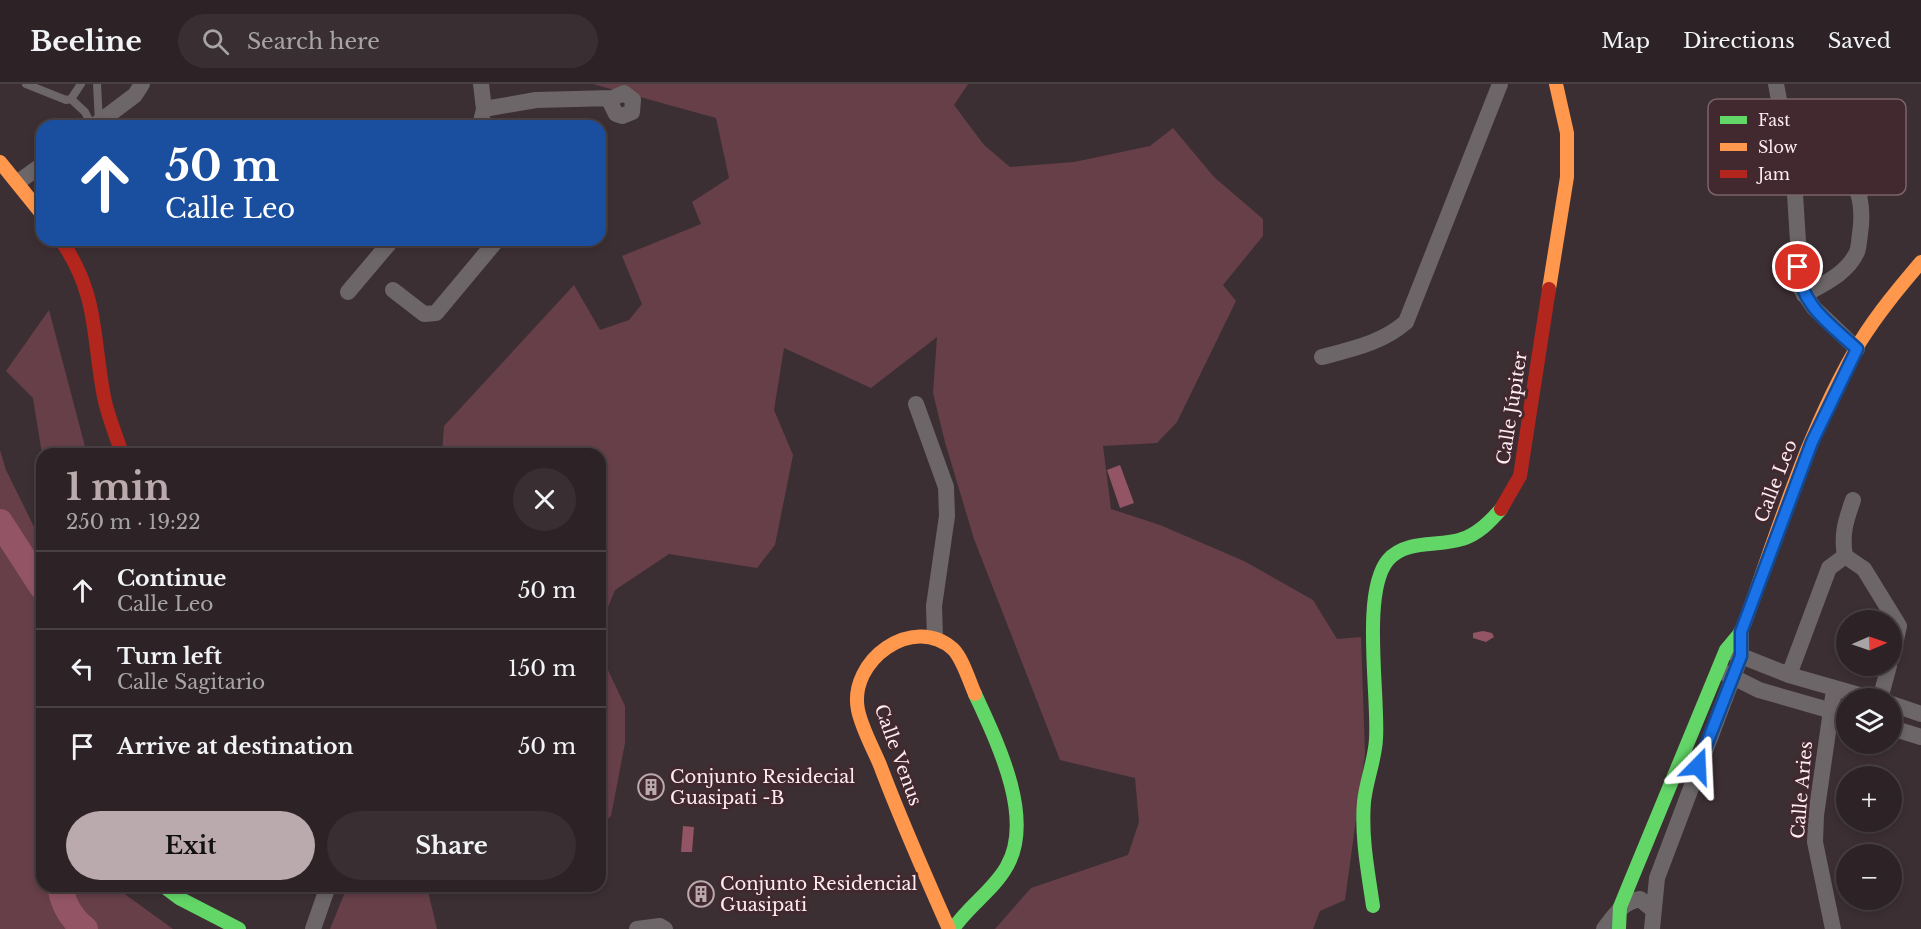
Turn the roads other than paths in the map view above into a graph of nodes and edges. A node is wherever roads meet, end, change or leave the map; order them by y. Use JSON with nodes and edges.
{"nodes":[{"id":1,"x":26,"y":84,"type":"edge"},
{"id":2,"x":81,"y":84,"type":"edge"},
{"id":3,"x":97,"y":84,"type":"edge"},
{"id":4,"x":142,"y":84,"type":"edge"},
{"id":5,"x":481,"y":84,"type":"edge"},
{"id":6,"x":1500,"y":84,"type":"edge"},
{"id":7,"x":1556,"y":84,"type":"edge"},
{"id":8,"x":1776,"y":84,"type":"edge"},
{"id":9,"x":613,"y":98,"type":"dead end"},
{"id":10,"x":71,"y":99,"type":"junction"},
{"id":11,"x":1779,"y":99,"type":"edge"},
{"id":12,"x":484,"y":109,"type":"junction"},
{"id":13,"x":91,"y":120,"type":"edge"},
{"id":14,"x":95,"y":120,"type":"edge"},
{"id":15,"x":102,"y":120,"type":"edge"},
{"id":16,"x":481,"y":120,"type":"edge"},
{"id":17,"x":0,"y":162,"type":"edge"},
{"id":18,"x":36,"y":169,"type":"edge"},
{"id":19,"x":18,"y":182,"type":"junction"},
{"id":20,"x":1796,"y":195,"type":"edge"},
{"id":21,"x":1858,"y":195,"type":"edge"},
{"id":22,"x":36,"y":206,"type":"edge"},
{"id":23,"x":66,"y":246,"type":"edge"},
{"id":24,"x":387,"y":246,"type":"edge"},
{"id":25,"x":492,"y":246,"type":"edge"},
{"id":26,"x":1921,"y":262,"type":"edge"},
{"id":27,"x":393,"y":290,"type":"dead end"},
{"id":28,"x":348,"y":292,"type":"dead end"},
{"id":29,"x":1804,"y":295,"type":"junction"},
{"id":30,"x":1857,"y":349,"type":"junction"},
{"id":31,"x":1322,"y":357,"type":"dead end"},
{"id":32,"x":916,"y":404,"type":"dead end"},
{"id":33,"x":120,"y":448,"type":"edge"},
{"id":34,"x":1853,"y":500,"type":"dead end"},
{"id":35,"x":1845,"y":556,"type":"junction"},
{"id":36,"x":1889,"y":610,"type":"edge"},
{"id":37,"x":1741,"y":632,"type":"joint"},
{"id":38,"x":935,"y":638,"type":"junction"},
{"id":39,"x":1733,"y":653,"type":"junction"},
{"id":40,"x":1762,"y":666,"type":"junction"},
{"id":41,"x":1726,"y":674,"type":"junction"},
{"id":42,"x":1790,"y":675,"type":"junction"},
{"id":43,"x":1813,"y":683,"type":"junction"},
{"id":44,"x":1759,"y":690,"type":"junction"},
{"id":45,"x":1834,"y":690,"type":"joint"},
{"id":46,"x":1808,"y":705,"type":"junction"},
{"id":47,"x":1902,"y":707,"type":"edge"},
{"id":48,"x":1829,"y":710,"type":"junction"},
{"id":49,"x":1836,"y":712,"type":"edge"},
{"id":50,"x":1921,"y":714,"type":"edge"},
{"id":51,"x":1902,"y":731,"type":"edge"},
{"id":52,"x":1921,"y":738,"type":"edge"},
{"id":53,"x":171,"y":892,"type":"edge"},
{"id":54,"x":325,"y":892,"type":"edge"},
{"id":55,"x":1373,"y":906,"type":"dead end"},
{"id":56,"x":1620,"y":907,"type":"junction"},
{"id":57,"x":1652,"y":909,"type":"junction"},
{"id":58,"x":239,"y":929,"type":"edge"},
{"id":59,"x":313,"y":929,"type":"edge"},
{"id":60,"x":637,"y":929,"type":"edge"},
{"id":61,"x":665,"y":929,"type":"edge"},
{"id":62,"x":951,"y":929,"type":"edge"},
{"id":63,"x":1604,"y":929,"type":"edge"},
{"id":64,"x":1619,"y":929,"type":"edge"},
{"id":65,"x":1652,"y":929,"type":"edge"},
{"id":66,"x":1833,"y":929,"type":"edge"}],
"edges":[{"from":1,"to":10,"type":"lane"},
{"from":2,"to":10,"type":"lane"},
{"from":3,"to":14,"type":"lane"},
{"from":4,"to":15,"type":"street"},
{"from":5,"to":12,"type":"street"},
{"from":6,"to":31,"type":"street"},
{"from":7,"to":55,"type":"street","name":"Calle Júpiter"},
{"from":8,"to":11,"type":"street"},
{"from":9,"to":12,"type":"street"},
{"from":10,"to":13,"type":"lane"},
{"from":12,"to":16,"type":"street"},
{"from":17,"to":19,"type":"street"},
{"from":18,"to":19,"type":"street"},
{"from":19,"to":22,"type":"street"},
{"from":20,"to":29,"type":"street"},
{"from":21,"to":29,"type":"street"},
{"from":23,"to":33,"type":"street"},
{"from":24,"to":28,"type":"street"},
{"from":25,"to":27,"type":"street"},
{"from":26,"to":30,"type":"street","name":"Calle Leo"},
{"from":29,"to":30,"type":"street"},
{"from":30,"to":37,"type":"street","name":"Calle Leo"},
{"from":32,"to":38,"type":"street"},
{"from":34,"to":35,"type":"street"},
{"from":35,"to":36,"type":"street"},
{"from":35,"to":42,"type":"street"},
{"from":37,"to":39,"type":"street","name":"Calle Leo"},
{"from":38,"to":62,"type":"street","name":"Calle Venus"},
{"from":38,"to":62,"type":"street","name":"Calle Venus"},
{"from":39,"to":40,"type":"street"},
{"from":39,"to":41,"type":"street"},
{"from":40,"to":42,"type":"street"},
{"from":40,"to":44,"type":"street"},
{"from":41,"to":44,"type":"street"},
{"from":41,"to":56,"type":"street"},
{"from":41,"to":57,"type":"street"},
{"from":42,"to":43,"type":"street"},
{"from":43,"to":45,"type":"street"},
{"from":43,"to":46,"type":"street"},
{"from":44,"to":46,"type":"street"},
{"from":45,"to":48,"type":"street","name":"Calle Aries"},
{"from":46,"to":48,"type":"street"},
{"from":47,"to":50,"type":"street"},
{"from":48,"to":49,"type":"street"},
{"from":48,"to":66,"type":"street","name":"Calle Aries"},
{"from":51,"to":52,"type":"street"},
{"from":53,"to":58,"type":"street"},
{"from":54,"to":59,"type":"street"},
{"from":56,"to":57,"type":"street"},
{"from":56,"to":63,"type":"street"},
{"from":56,"to":64,"type":"street"},
{"from":57,"to":65,"type":"street"},
{"from":60,"to":61,"type":"street"}]}
